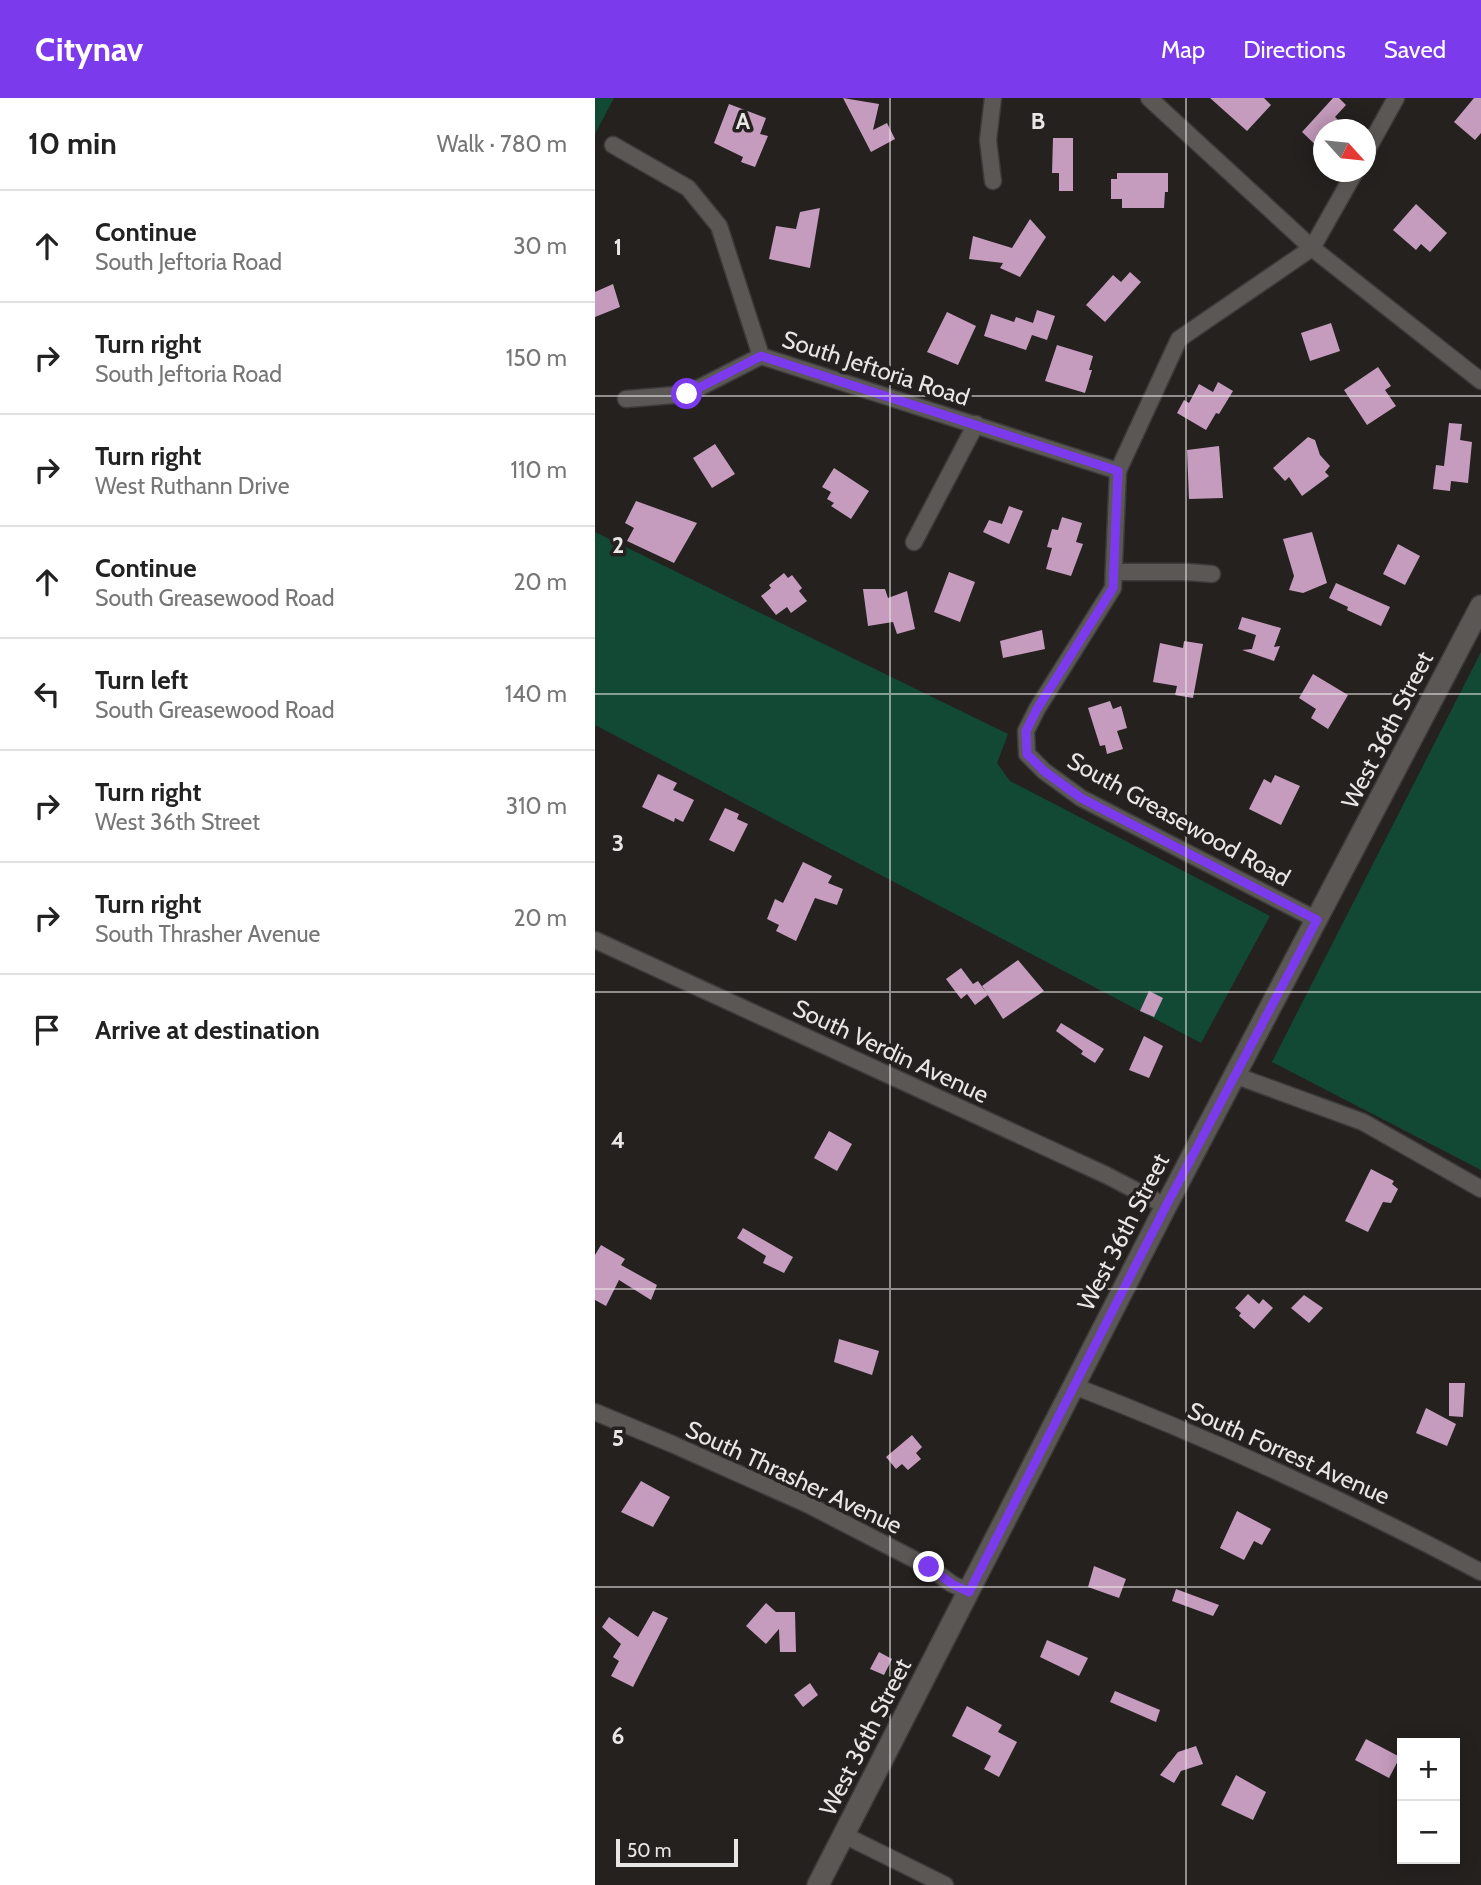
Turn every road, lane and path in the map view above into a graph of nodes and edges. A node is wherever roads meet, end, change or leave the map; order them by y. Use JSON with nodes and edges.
{"nodes":[{"id":1,"x":993,"y":98,"type":"edge"},
{"id":2,"x":1149,"y":98,"type":"edge"},
{"id":3,"x":1396,"y":98,"type":"edge"},
{"id":4,"x":1376,"y":134,"type":"edge"},
{"id":5,"x":613,"y":145,"type":"dead end"},
{"id":6,"x":993,"y":181,"type":"dead end"},
{"id":7,"x":1349,"y":182,"type":"edge"},
{"id":8,"x":1312,"y":248,"type":"junction"},
{"id":9,"x":761,"y":356,"type":"junction"},
{"id":10,"x":1481,"y":381,"type":"edge"},
{"id":11,"x":626,"y":399,"type":"dead end"},
{"id":12,"x":976,"y":424,"type":"junction"},
{"id":13,"x":1118,"y":471,"type":"junction"},
{"id":14,"x":915,"y":542,"type":"dead end"},
{"id":15,"x":1114,"y":572,"type":"junction"},
{"id":16,"x":1212,"y":575,"type":"dead end"},
{"id":17,"x":1481,"y":606,"type":"edge"},
{"id":18,"x":1317,"y":920,"type":"junction"},
{"id":19,"x":595,"y":940,"type":"edge"},
{"id":20,"x":1234,"y":1075,"type":"junction"},
{"id":21,"x":1481,"y":1189,"type":"edge"},
{"id":22,"x":1166,"y":1206,"type":"junction"},
{"id":23,"x":1074,"y":1387,"type":"junction"},
{"id":24,"x":595,"y":1412,"type":"edge"},
{"id":25,"x":1481,"y":1572,"type":"edge"},
{"id":26,"x":969,"y":1592,"type":"junction"},
{"id":27,"x":844,"y":1835,"type":"junction"},
{"id":28,"x":818,"y":1885,"type":"edge"},
{"id":29,"x":945,"y":1885,"type":"edge"}],
"edges":[{"from":1,"to":6,"type":"street"},
{"from":2,"to":8,"type":"street"},
{"from":3,"to":4,"type":"street"},
{"from":5,"to":9,"type":"street","name":"South Jeftoria Road"},
{"from":7,"to":8,"type":"street"},
{"from":8,"to":10,"type":"street"},
{"from":8,"to":13,"type":"street"},
{"from":9,"to":11,"type":"street","name":"South Jeftoria Road"},
{"from":9,"to":12,"type":"street","name":"South Jeftoria Road"},
{"from":12,"to":13,"type":"street","name":"South Jeftoria Road"},
{"from":12,"to":14,"type":"street","name":"South Jeftoria Road"},
{"from":13,"to":15,"type":"street","name":"South Greasewood Road"},
{"from":15,"to":16,"type":"street"},
{"from":15,"to":18,"type":"street","name":"South Greasewood Road"},
{"from":17,"to":18,"type":"street","name":"West 36th Street"},
{"from":18,"to":20,"type":"street","name":"West 36th Street"},
{"from":19,"to":22,"type":"street","name":"South Verdin Avenue"},
{"from":20,"to":21,"type":"street"},
{"from":20,"to":22,"type":"street","name":"West 36th Street"},
{"from":22,"to":23,"type":"street","name":"West 36th Street"},
{"from":23,"to":25,"type":"street","name":"South Forrest Avenue"},
{"from":23,"to":26,"type":"street","name":"West 36th Street"},
{"from":24,"to":26,"type":"street","name":"South Thrasher Avenue"},
{"from":26,"to":27,"type":"street","name":"West 36th Street"},
{"from":27,"to":28,"type":"street","name":"West 36th Street"},
{"from":27,"to":29,"type":"street"}]}
